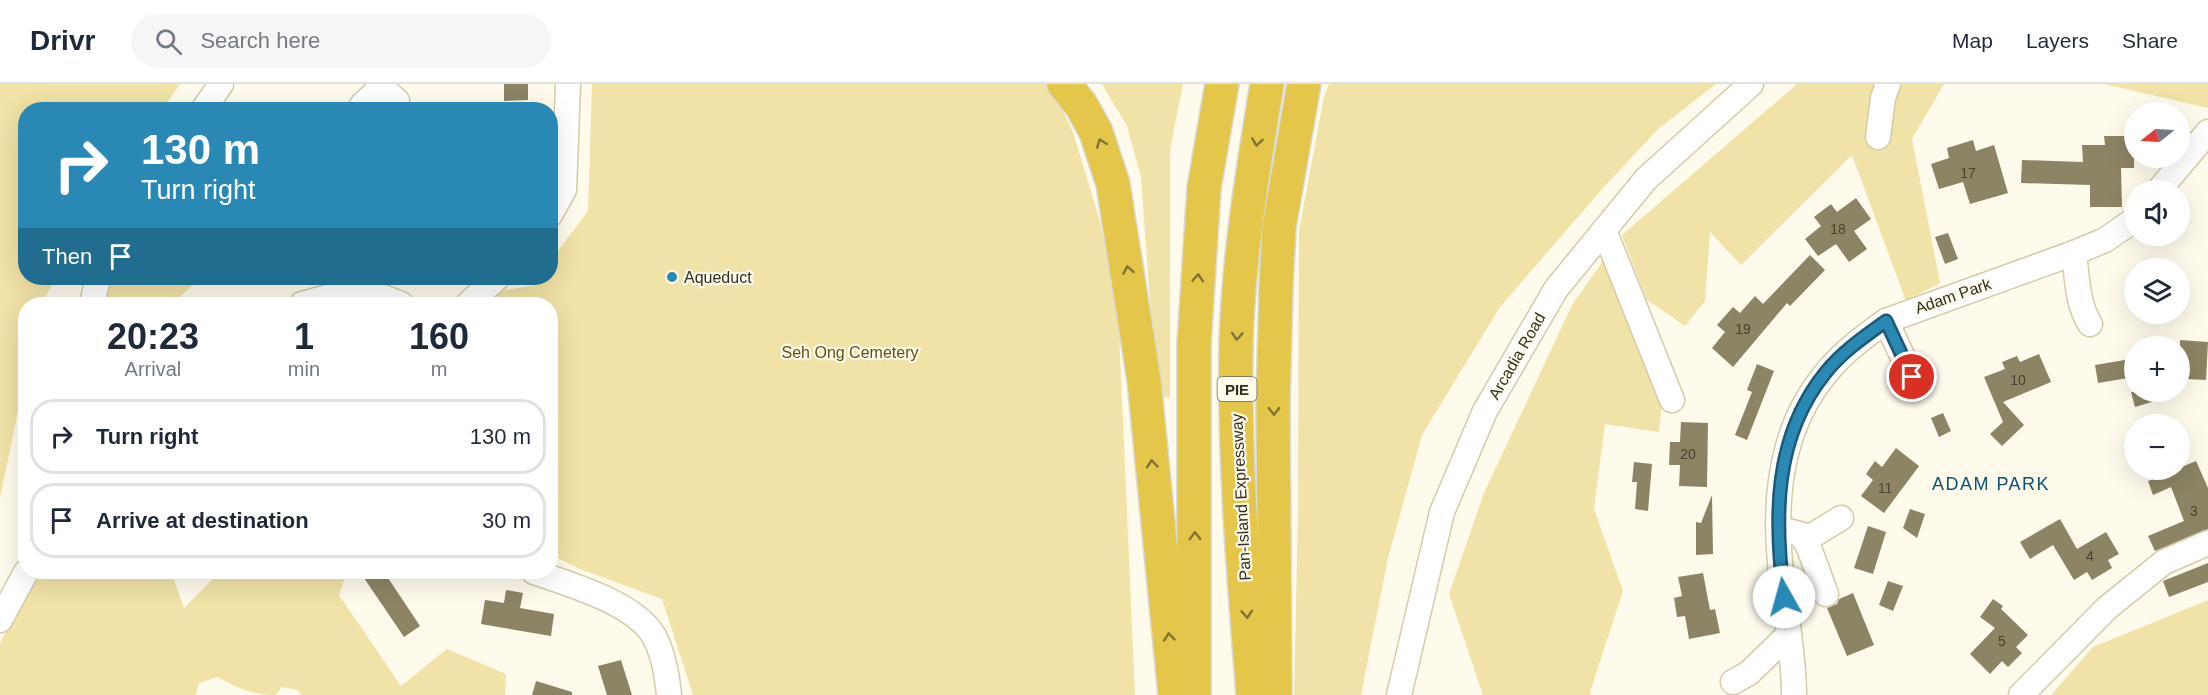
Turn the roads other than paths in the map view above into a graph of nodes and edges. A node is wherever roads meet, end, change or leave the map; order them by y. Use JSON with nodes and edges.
{"nodes":[{"id":1,"x":221,"y":84,"type":"edge"},
{"id":2,"x":568,"y":84,"type":"edge"},
{"id":3,"x":1222,"y":84,"type":"edge"},
{"id":4,"x":1267,"y":84,"type":"edge"},
{"id":5,"x":1751,"y":84,"type":"edge"},
{"id":6,"x":1888,"y":84,"type":"edge"},
{"id":7,"x":1074,"y":91,"type":"edge"},
{"id":8,"x":1304,"y":93,"type":"edge"},
{"id":9,"x":209,"y":102,"type":"edge"},
{"id":10,"x":365,"y":102,"type":"edge"},
{"id":11,"x":397,"y":102,"type":"edge"},
{"id":12,"x":2208,"y":132,"type":"edge"},
{"id":13,"x":1878,"y":136,"type":"dead end"},
{"id":14,"x":2167,"y":180,"type":"edge"},
{"id":15,"x":558,"y":201,"type":"edge"},
{"id":16,"x":2124,"y":227,"type":"edge"},
{"id":17,"x":1604,"y":230,"type":"junction"},
{"id":18,"x":2074,"y":253,"type":"junction"},
{"id":19,"x":347,"y":285,"type":"edge"},
{"id":20,"x":357,"y":285,"type":"edge"},
{"id":21,"x":489,"y":285,"type":"edge"},
{"id":22,"x":319,"y":297,"type":"edge"},
{"id":23,"x":385,"y":297,"type":"edge"},
{"id":24,"x":476,"y":297,"type":"edge"},
{"id":25,"x":1886,"y":321,"type":"junction"},
{"id":26,"x":2091,"y":324,"type":"dead end"},
{"id":27,"x":1918,"y":380,"type":"dead end"},
{"id":28,"x":1672,"y":400,"type":"dead end"},
{"id":29,"x":1841,"y":518,"type":"dead end"},
{"id":30,"x":1778,"y":528,"type":"junction"},
{"id":31,"x":1802,"y":536,"type":"junction"},
{"id":32,"x":2208,"y":543,"type":"edge"},
{"id":33,"x":22,"y":579,"type":"edge"},
{"id":34,"x":552,"y":579,"type":"edge"},
{"id":35,"x":1826,"y":594,"type":"dead end"},
{"id":36,"x":0,"y":620,"type":"edge"},
{"id":37,"x":1788,"y":634,"type":"junction"},
{"id":38,"x":1733,"y":682,"type":"dead end"},
{"id":39,"x":669,"y":695,"type":"edge"},
{"id":40,"x":1175,"y":695,"type":"edge"},
{"id":41,"x":1194,"y":695,"type":"edge"},
{"id":42,"x":1253,"y":695,"type":"edge"},
{"id":43,"x":1275,"y":695,"type":"edge"},
{"id":44,"x":1399,"y":695,"type":"edge"},
{"id":45,"x":1794,"y":695,"type":"edge"},
{"id":46,"x":2021,"y":695,"type":"edge"}],
"edges":[{"from":1,"to":9,"type":"street"},
{"from":2,"to":15,"type":"street"},
{"from":41,"to":3,"type":"highway","number":"PIE","one_way":true},
{"from":4,"to":42,"type":"highway","name":"Pan-Island Expressway","number":"PIE","one_way":true},
{"from":5,"to":17,"type":"street","name":"Arcadia Road"},
{"from":6,"to":13,"type":"street"},
{"from":40,"to":7,"type":"highway","one_way":true},
{"from":8,"to":43,"type":"highway","one_way":true},
{"from":10,"to":11,"type":"street"},
{"from":12,"to":14,"type":"street"},
{"from":16,"to":18,"type":"street","name":"Adam Park"},
{"from":17,"to":28,"type":"street"},
{"from":17,"to":44,"type":"street","name":"Arcadia Road"},
{"from":18,"to":25,"type":"street","name":"Adam Park"},
{"from":18,"to":26,"type":"street"},
{"from":19,"to":22,"type":"street"},
{"from":20,"to":23,"type":"street"},
{"from":21,"to":24,"type":"street"},
{"from":25,"to":27,"type":"street"},
{"from":25,"to":30,"type":"street","name":"Adam Park"},
{"from":29,"to":31,"type":"street"},
{"from":30,"to":31,"type":"street"},
{"from":30,"to":37,"type":"street","name":"Adam Park"},
{"from":31,"to":35,"type":"street"},
{"from":32,"to":46,"type":"street"},
{"from":33,"to":36,"type":"street"},
{"from":34,"to":39,"type":"street"},
{"from":37,"to":38,"type":"street"},
{"from":37,"to":45,"type":"street","name":"Adam Park"}]}
